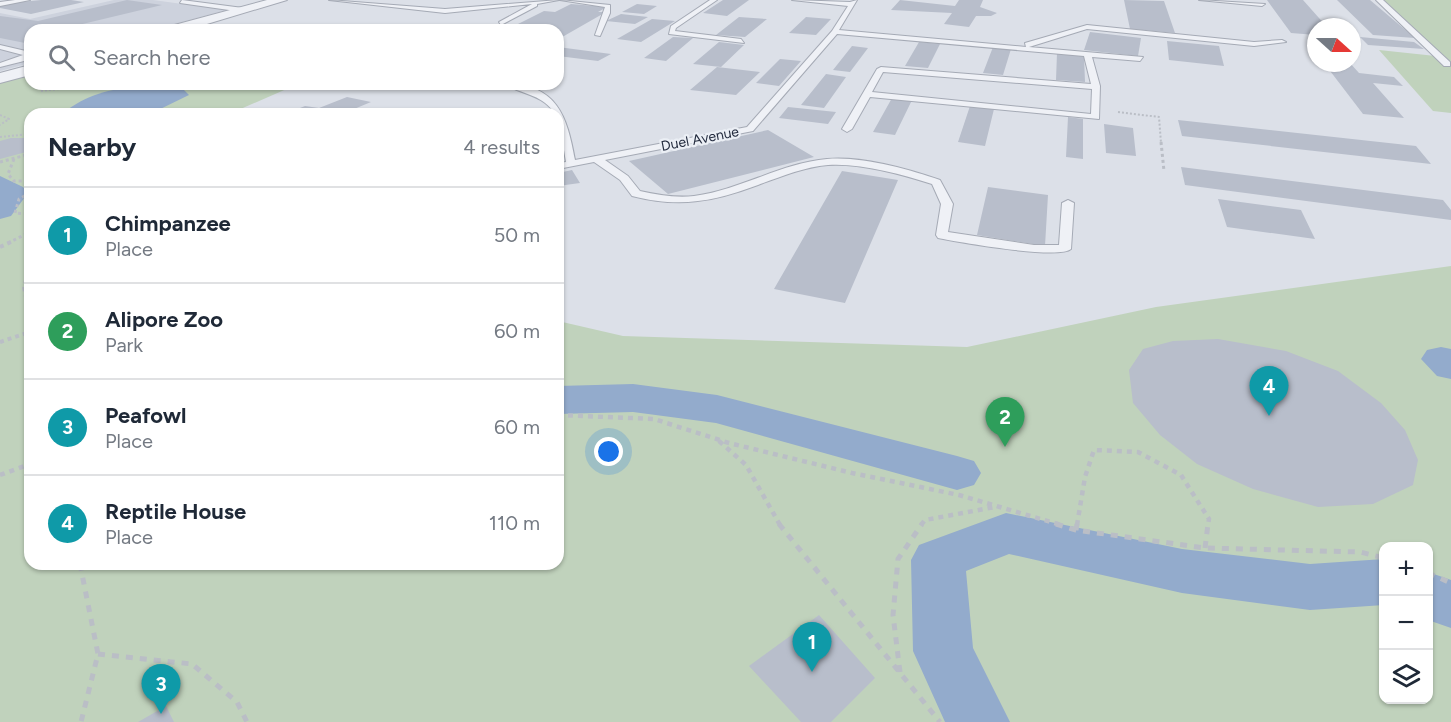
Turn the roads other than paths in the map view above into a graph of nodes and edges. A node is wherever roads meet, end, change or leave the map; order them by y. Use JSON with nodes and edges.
{"nodes":[{"id":1,"x":27,"y":0,"type":"edge"},
{"id":2,"x":281,"y":0,"type":"edge"},
{"id":3,"x":332,"y":0,"type":"edge"},
{"id":4,"x":556,"y":0,"type":"edge"},
{"id":5,"x":563,"y":0,"type":"edge"},
{"id":6,"x":714,"y":0,"type":"edge"},
{"id":7,"x":795,"y":0,"type":"edge"},
{"id":8,"x":1202,"y":0,"type":"edge"},
{"id":9,"x":1379,"y":0,"type":"edge"},
{"id":10,"x":1235,"y":1,"type":"edge"},
{"id":11,"x":182,"y":2,"type":"dead end"},
{"id":12,"x":534,"y":2,"type":"junction"},
{"id":13,"x":852,"y":2,"type":"edge"},
{"id":14,"x":0,"y":4,"type":"edge"},
{"id":15,"x":1262,"y":4,"type":"dead end"},
{"id":16,"x":243,"y":10,"type":"junction"},
{"id":17,"x":501,"y":23,"type":"dead end"},
{"id":18,"x":193,"y":24,"type":"edge"},
{"id":19,"x":835,"y":32,"type":"junction"},
{"id":20,"x":598,"y":35,"type":"dead end"},
{"id":21,"x":741,"y":41,"type":"dead end"},
{"id":22,"x":1282,"y":42,"type":"dead end"},
{"id":23,"x":0,"y":47,"type":"edge"},
{"id":24,"x":1022,"y":47,"type":"junction"},
{"id":25,"x":24,"y":53,"type":"edge"},
{"id":26,"x":1087,"y":54,"type":"junction"},
{"id":27,"x":24,"y":58,"type":"edge"},
{"id":28,"x":1140,"y":59,"type":"dead end"},
{"id":29,"x":1447,"y":64,"type":"dead end"},
{"id":30,"x":0,"y":65,"type":"edge"},
{"id":31,"x":24,"y":72,"type":"edge"},
{"id":32,"x":0,"y":78,"type":"edge"},
{"id":33,"x":1096,"y":87,"type":"junction"},
{"id":34,"x":526,"y":90,"type":"edge"},
{"id":35,"x":868,"y":94,"type":"junction"},
{"id":36,"x":557,"y":108,"type":"edge"},
{"id":37,"x":564,"y":127,"type":"edge"},
{"id":38,"x":847,"y":129,"type":"dead end"},
{"id":39,"x":598,"y":160,"type":"junction"},
{"id":40,"x":571,"y":164,"type":"junction"},
{"id":41,"x":564,"y":165,"type":"edge"},
{"id":42,"x":1068,"y":203,"type":"dead end"}],
"edges":[{"from":1,"to":14,"type":"lane"},
{"from":2,"to":16,"type":"street"},
{"from":3,"to":12,"type":"lane"},
{"from":4,"to":12,"type":"lane"},
{"from":5,"to":20,"type":"lane"},
{"from":6,"to":21,"type":"lane"},
{"from":7,"to":13,"type":"lane"},
{"from":8,"to":10,"type":"lane"},
{"from":9,"to":29,"type":"lane"},
{"from":10,"to":15,"type":"lane"},
{"from":11,"to":16,"type":"lane"},
{"from":12,"to":17,"type":"lane"},
{"from":13,"to":19,"type":"lane","name":"Duel Avenue"},
{"from":16,"to":18,"type":"street"},
{"from":19,"to":24,"type":"lane"},
{"from":19,"to":39,"type":"lane","name":"Duel Avenue"},
{"from":22,"to":24,"type":"lane"},
{"from":23,"to":25,"type":"lane"},
{"from":24,"to":26,"type":"lane"},
{"from":26,"to":28,"type":"lane"},
{"from":26,"to":33,"type":"lane"},
{"from":27,"to":30,"type":"lane"},
{"from":31,"to":32,"type":"street"},
{"from":33,"to":35,"type":"lane"},
{"from":33,"to":35,"type":"lane"},
{"from":34,"to":36,"type":"lane"},
{"from":35,"to":38,"type":"lane"},
{"from":37,"to":40,"type":"lane"},
{"from":39,"to":40,"type":"lane","name":"Duel Avenue"},
{"from":39,"to":42,"type":"lane"},
{"from":40,"to":41,"type":"lane","name":"Duel Avenue"}]}
